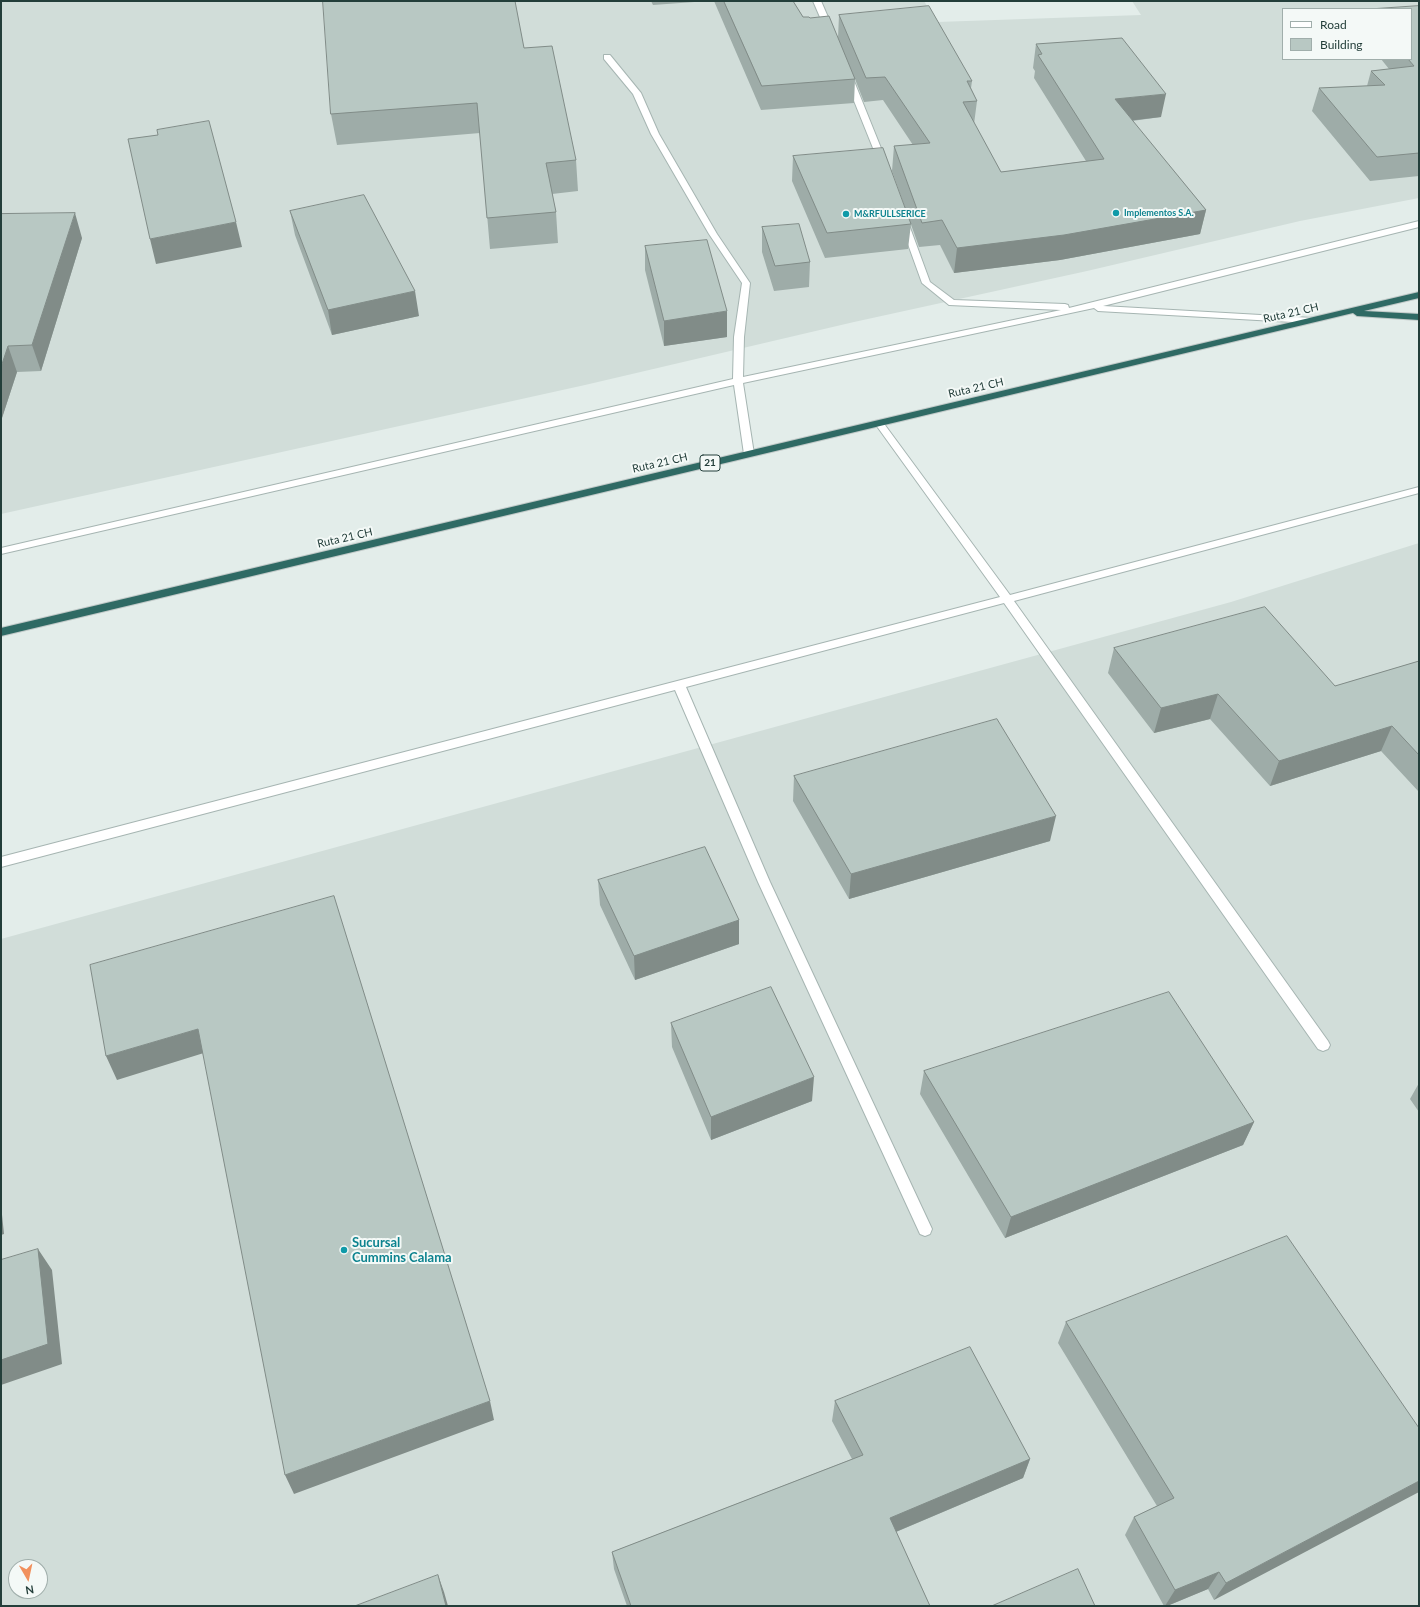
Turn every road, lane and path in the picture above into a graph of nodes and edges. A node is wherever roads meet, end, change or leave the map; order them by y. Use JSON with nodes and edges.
{"nodes":[{"id":1,"x":817,"y":1,"type":"edge"},
{"id":2,"x":832,"y":37,"type":"edge"},
{"id":3,"x":607,"y":57,"type":"dead end"},
{"id":4,"x":844,"y":66,"type":"edge"},
{"id":5,"x":887,"y":174,"type":"edge"},
{"id":6,"x":900,"y":211,"type":"edge"},
{"id":7,"x":1419,"y":224,"type":"edge"},
{"id":8,"x":1419,"y":295,"type":"edge"},
{"id":9,"x":1086,"y":307,"type":"junction"},
{"id":10,"x":1343,"y":312,"type":"junction"},
{"id":11,"x":1419,"y":317,"type":"edge"},
{"id":12,"x":1310,"y":320,"type":"junction"},
{"id":13,"x":738,"y":381,"type":"junction"},
{"id":14,"x":879,"y":423,"type":"junction"},
{"id":15,"x":749,"y":454,"type":"junction"},
{"id":16,"x":1419,"y":490,"type":"edge"},
{"id":17,"x":1,"y":551,"type":"edge"},
{"id":18,"x":1007,"y":599,"type":"junction"},
{"id":19,"x":1,"y":632,"type":"edge"},
{"id":20,"x":678,"y":685,"type":"junction"},
{"id":21,"x":1,"y":862,"type":"edge"},
{"id":22,"x":1323,"y":1045,"type":"dead end"},
{"id":23,"x":925,"y":1229,"type":"dead end"}],
"edges":[{"from":1,"to":2,"type":"street"},
{"from":3,"to":13,"type":"street"},
{"from":4,"to":5,"type":"street"},
{"from":6,"to":9,"type":"street"},
{"from":7,"to":9,"type":"street"},
{"from":8,"to":10,"type":"highway","name":"Ruta 21 CH","number":"21"},
{"from":9,"to":12,"type":"street"},
{"from":9,"to":13,"type":"street"},
{"from":10,"to":11,"type":"highway"},
{"from":10,"to":12,"type":"highway","name":"Ruta 21 CH","number":"21"},
{"from":12,"to":14,"type":"highway","name":"Ruta 21 CH","number":"21"},
{"from":13,"to":15,"type":"street"},
{"from":13,"to":17,"type":"street"},
{"from":14,"to":15,"type":"highway","name":"Ruta 21 CH","number":"21"},
{"from":14,"to":18,"type":"street"},
{"from":15,"to":19,"type":"highway","name":"Ruta 21 CH","number":"21"},
{"from":16,"to":18,"type":"street"},
{"from":18,"to":20,"type":"street"},
{"from":18,"to":22,"type":"street"},
{"from":20,"to":21,"type":"street"},
{"from":20,"to":23,"type":"street"}]}
